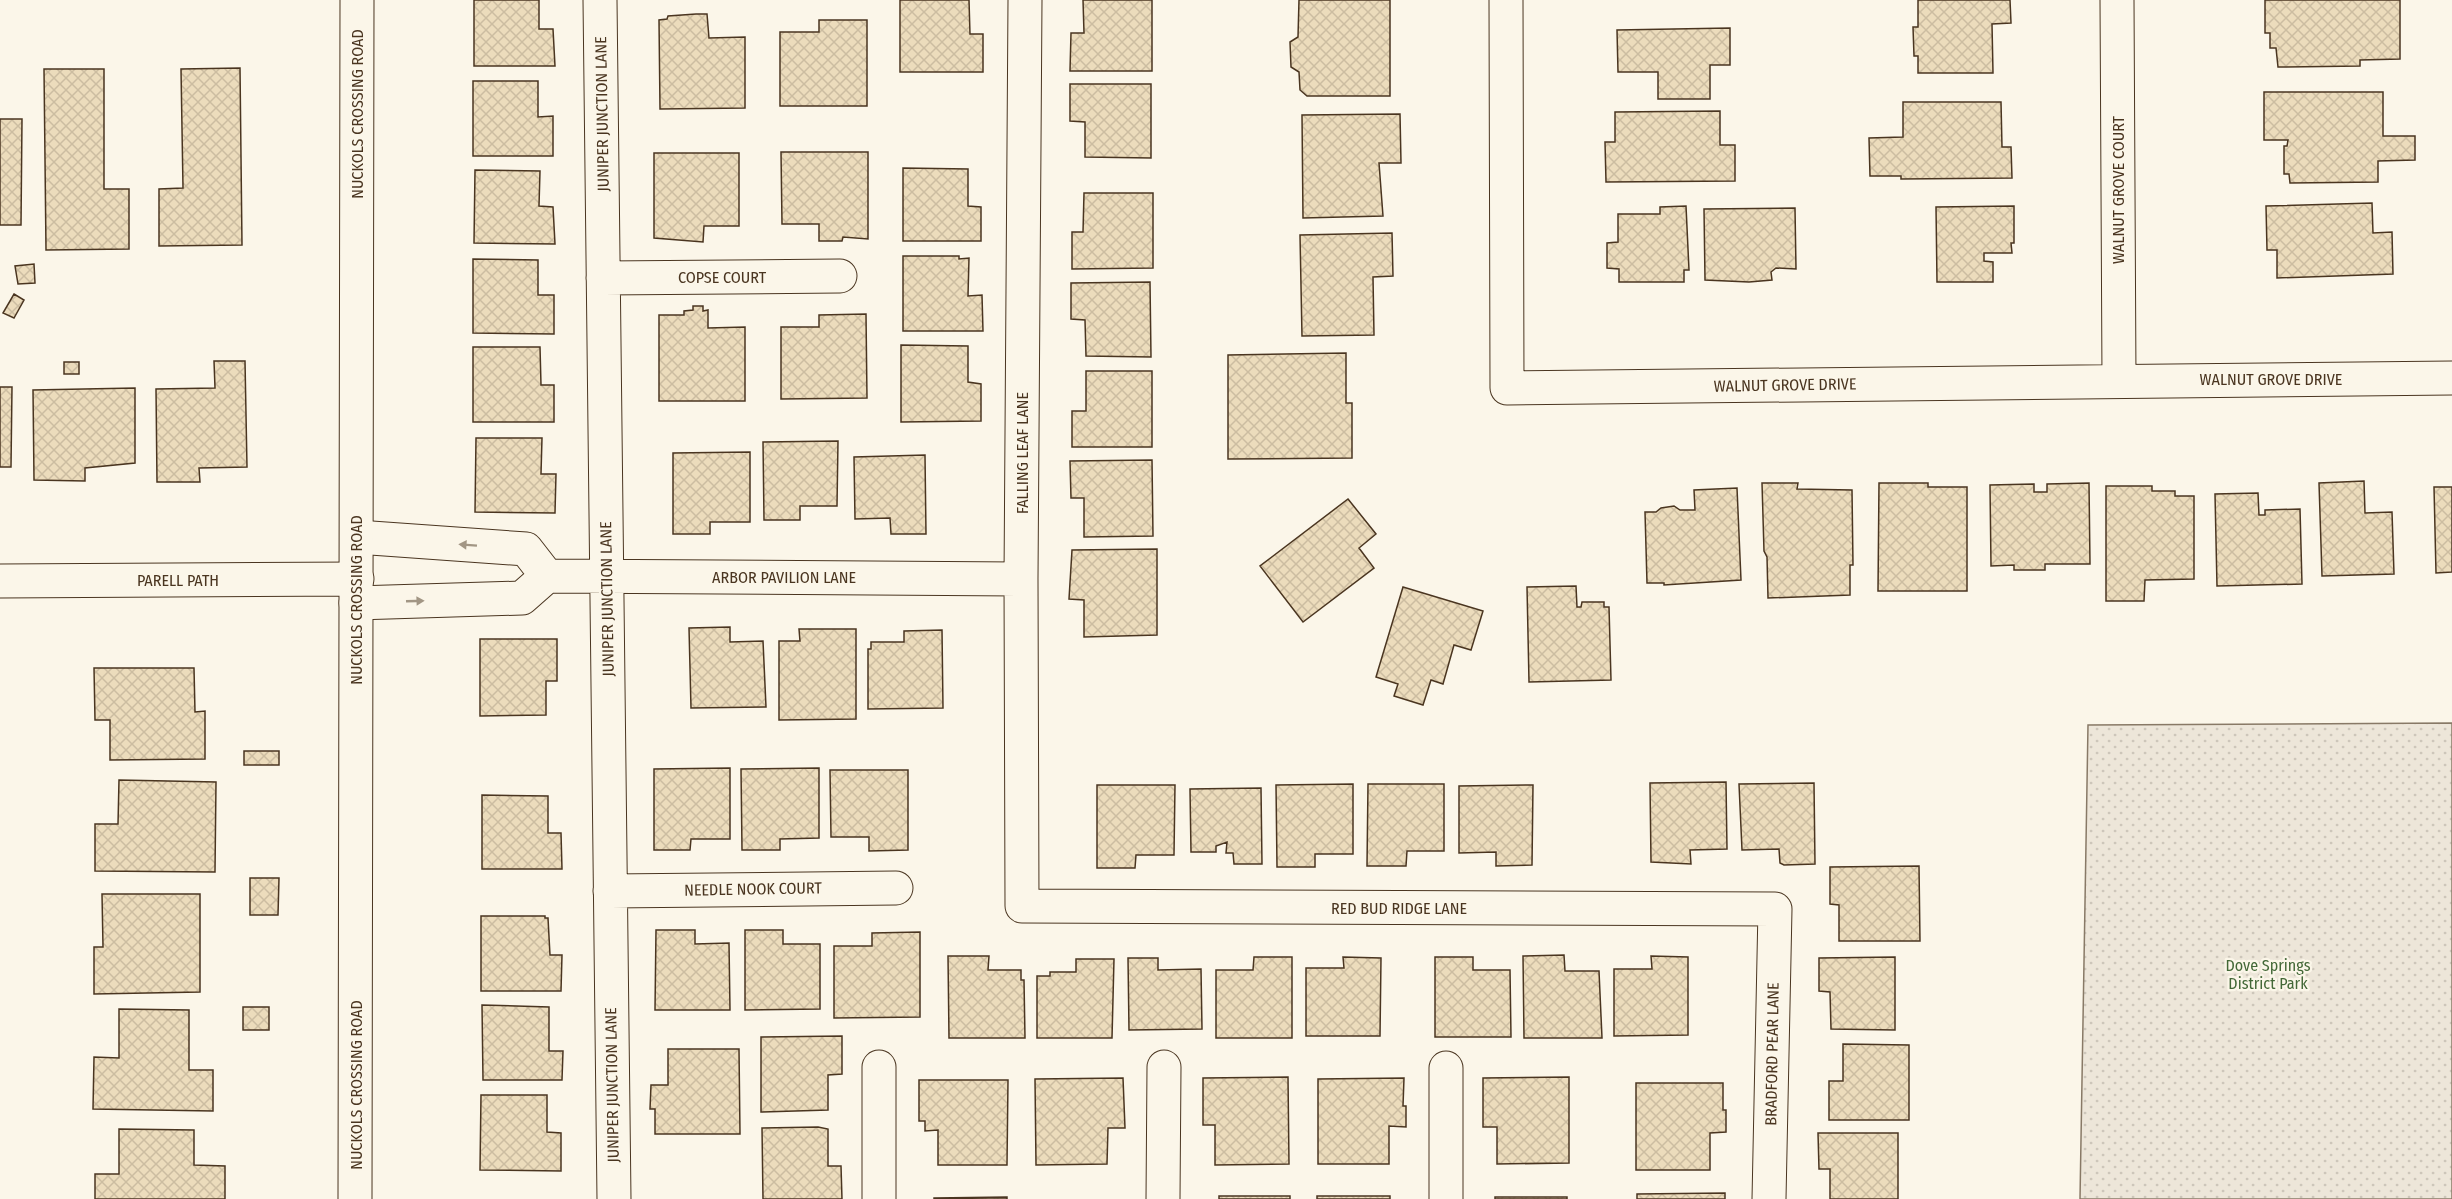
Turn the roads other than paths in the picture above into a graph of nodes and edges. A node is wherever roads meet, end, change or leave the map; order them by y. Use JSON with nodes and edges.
{"nodes":[{"id":1,"x":357,"y":0,"type":"edge"},
{"id":2,"x":600,"y":0,"type":"edge"},
{"id":3,"x":1025,"y":0,"type":"edge"},
{"id":4,"x":1506,"y":0,"type":"edge"},
{"id":5,"x":2116,"y":0,"type":"edge"},
{"id":6,"x":840,"y":276,"type":"dead end"},
{"id":7,"x":603,"y":278,"type":"junction"},
{"id":8,"x":2452,"y":378,"type":"edge"},
{"id":9,"x":2119,"y":380,"type":"junction"},
{"id":10,"x":357,"y":537,"type":"junction"},
{"id":11,"x":547,"y":576,"type":"junction"},
{"id":12,"x":607,"y":576,"type":"junction"},
{"id":13,"x":1021,"y":579,"type":"junction"},
{"id":14,"x":0,"y":581,"type":"edge"},
{"id":15,"x":357,"y":591,"type":"junction"},
{"id":16,"x":896,"y":888,"type":"dead end"},
{"id":17,"x":610,"y":891,"type":"junction"},
{"id":18,"x":1022,"y":906,"type":"joint"},
{"id":19,"x":1775,"y":909,"type":"joint"},
{"id":20,"x":879,"y":1067,"type":"dead end"},
{"id":21,"x":1164,"y":1067,"type":"dead end"},
{"id":22,"x":1446,"y":1068,"type":"dead end"},
{"id":23,"x":355,"y":1199,"type":"edge"},
{"id":24,"x":614,"y":1199,"type":"edge"},
{"id":25,"x":879,"y":1199,"type":"edge"},
{"id":26,"x":1163,"y":1199,"type":"edge"},
{"id":27,"x":1446,"y":1199,"type":"edge"},
{"id":28,"x":1769,"y":1199,"type":"edge"}],
"edges":[{"from":1,"to":10,"type":"street","name":"NUCKOLS CROSSING ROAD"},
{"from":2,"to":7,"type":"street","name":"JUNIPER JUNCTION LANE"},
{"from":3,"to":13,"type":"street","name":"FALLING LEAF LANE"},
{"from":4,"to":9,"type":"street","name":"WALNUT GROVE DRIVE"},
{"from":5,"to":9,"type":"street","name":"WALNUT GROVE COURT"},
{"from":6,"to":7,"type":"street","name":"COPSE COURT"},
{"from":7,"to":12,"type":"street","name":"JUNIPER JUNCTION LANE"},
{"from":8,"to":9,"type":"street","name":"WALNUT GROVE DRIVE"},
{"from":11,"to":10,"type":"street","one_way":true},
{"from":10,"to":15,"type":"street","name":"NUCKOLS CROSSING ROAD"},
{"from":11,"to":12,"type":"street","name":"ARBOR PAVILION LANE"},
{"from":15,"to":11,"type":"street","one_way":true},
{"from":12,"to":13,"type":"street","name":"ARBOR PAVILION LANE"},
{"from":12,"to":17,"type":"street","name":"JUNIPER JUNCTION LANE"},
{"from":13,"to":18,"type":"street","name":"FALLING LEAF LANE"},
{"from":14,"to":15,"type":"street","name":"PARELL PATH"},
{"from":15,"to":23,"type":"street","name":"NUCKOLS CROSSING ROAD"},
{"from":16,"to":17,"type":"street","name":"NEEDLE NOOK COURT"},
{"from":17,"to":24,"type":"street","name":"JUNIPER JUNCTION LANE"},
{"from":18,"to":19,"type":"street","name":"RED BUD RIDGE LANE"},
{"from":19,"to":28,"type":"street","name":"BRADFORD PEAR LANE"},
{"from":20,"to":25,"type":"street"},
{"from":21,"to":26,"type":"street"},
{"from":22,"to":27,"type":"street"}]}
